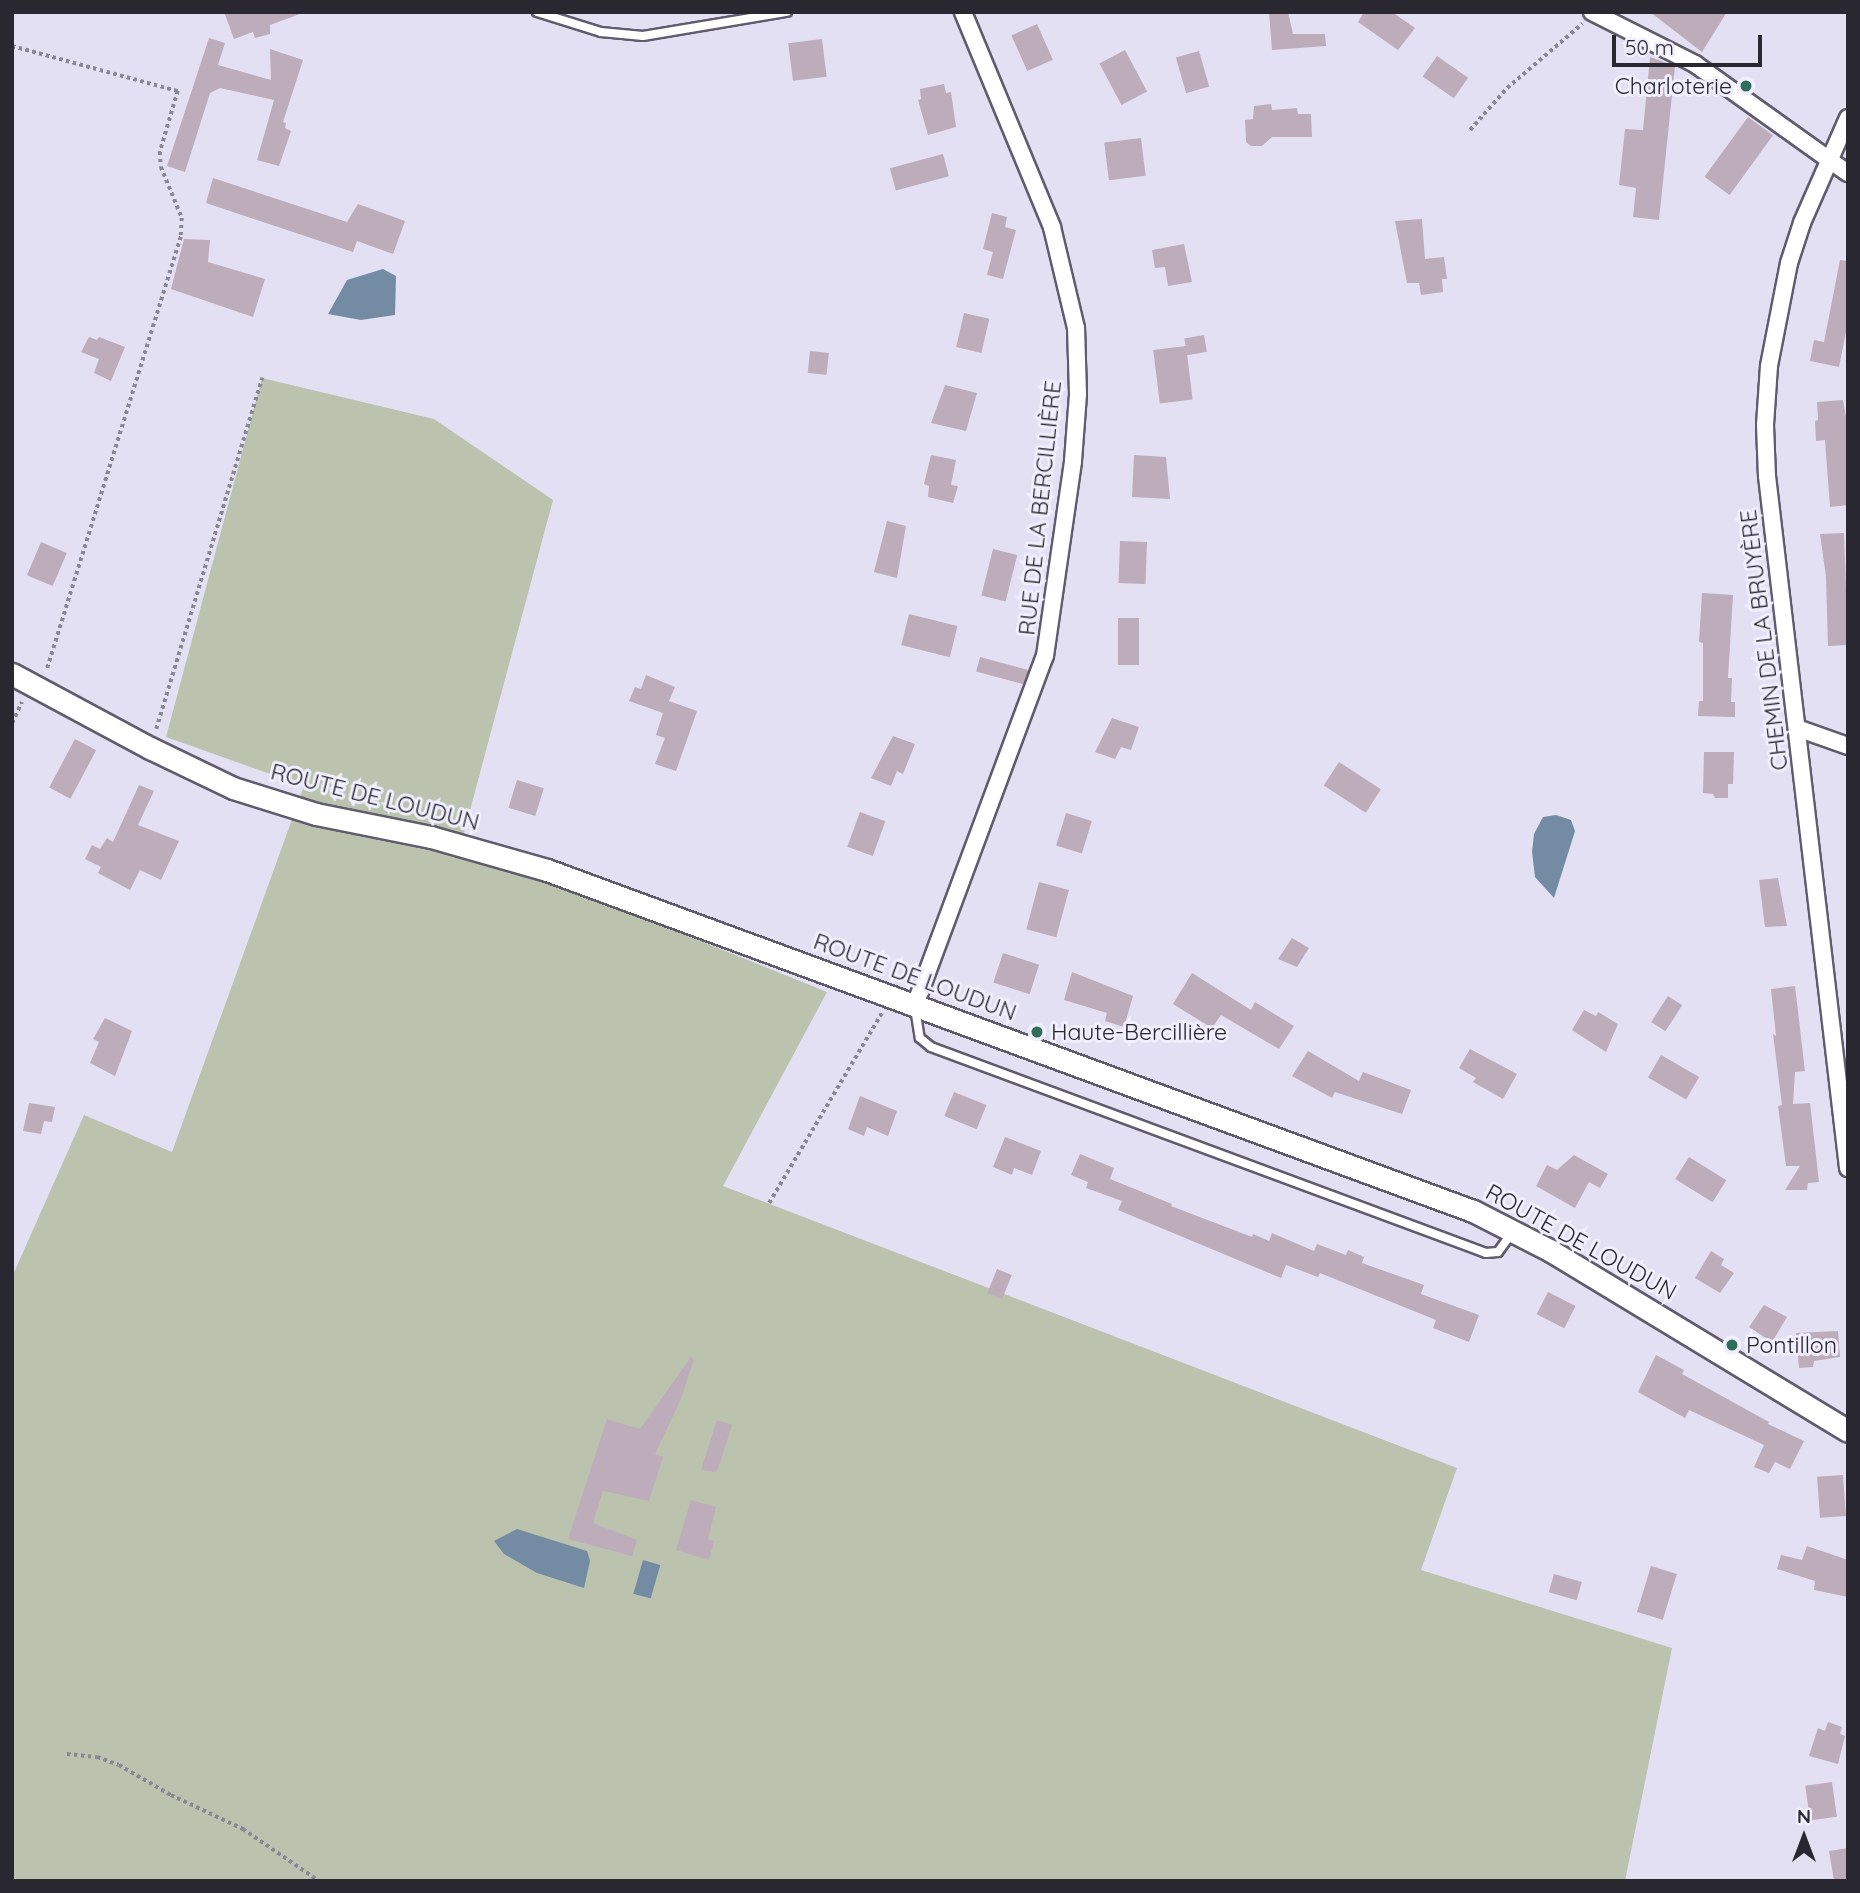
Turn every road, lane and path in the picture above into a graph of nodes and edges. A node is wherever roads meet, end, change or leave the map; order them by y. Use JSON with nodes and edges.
{"nodes":[{"id":1,"x":537,"y":12,"type":"edge"},
{"id":2,"x":787,"y":12,"type":"edge"},
{"id":3,"x":962,"y":12,"type":"edge"},
{"id":4,"x":1593,"y":13,"type":"edge"},
{"id":5,"x":12,"y":46,"type":"edge"},
{"id":6,"x":1848,"y":118,"type":"edge"},
{"id":7,"x":1470,"y":130,"type":"dead end"},
{"id":8,"x":1829,"y":159,"type":"junction"},
{"id":9,"x":1848,"y":173,"type":"edge"},
{"id":10,"x":262,"y":378,"type":"dead end"},
{"id":11,"x":12,"y":674,"type":"edge"},
{"id":12,"x":41,"y":690,"type":"junction"},
{"id":13,"x":1797,"y":728,"type":"junction"},
{"id":14,"x":1848,"y":746,"type":"edge"},
{"id":15,"x":150,"y":748,"type":"junction"},
{"id":16,"x":892,"y":997,"type":"junction"},
{"id":17,"x":915,"y":1005,"type":"junction"},
{"id":18,"x":1848,"y":1168,"type":"edge"},
{"id":19,"x":769,"y":1203,"type":"dead end"},
{"id":20,"x":1513,"y":1230,"type":"junction"},
{"id":21,"x":1848,"y":1431,"type":"edge"},
{"id":22,"x":67,"y":1754,"type":"dead end"},
{"id":23,"x":319,"y":1881,"type":"edge"}],
"edges":[{"from":1,"to":2,"type":"lane"},
{"from":3,"to":17,"type":"street","name":"RUE DE LA BERCILLIÈRE"},
{"from":4,"to":7,"type":"path"},
{"from":4,"to":8,"type":"street"},
{"from":5,"to":12,"type":"path"},
{"from":6,"to":8,"type":"street","name":"CHEMIN DE LA BRUYÈRE"},
{"from":8,"to":9,"type":"street"},
{"from":8,"to":13,"type":"street","name":"CHEMIN DE LA BRUYÈRE"},
{"from":10,"to":15,"type":"path"},
{"from":11,"to":12,"type":"main road","name":"ROUTE DE LOUDUN"},
{"from":12,"to":15,"type":"main road","name":"ROUTE DE LOUDUN"},
{"from":13,"to":14,"type":"street"},
{"from":13,"to":18,"type":"street","name":"CHEMIN DE LA BRUYÈRE"},
{"from":15,"to":16,"type":"main road","name":"ROUTE DE LOUDUN"},
{"from":16,"to":17,"type":"main road","name":"ROUTE DE LOUDUN"},
{"from":16,"to":19,"type":"path"},
{"from":17,"to":20,"type":"main road","name":"ROUTE DE LOUDUN"},
{"from":17,"to":20,"type":"lane"},
{"from":20,"to":21,"type":"main road","name":"ROUTE DE LOUDUN"},
{"from":22,"to":23,"type":"path"}]}
